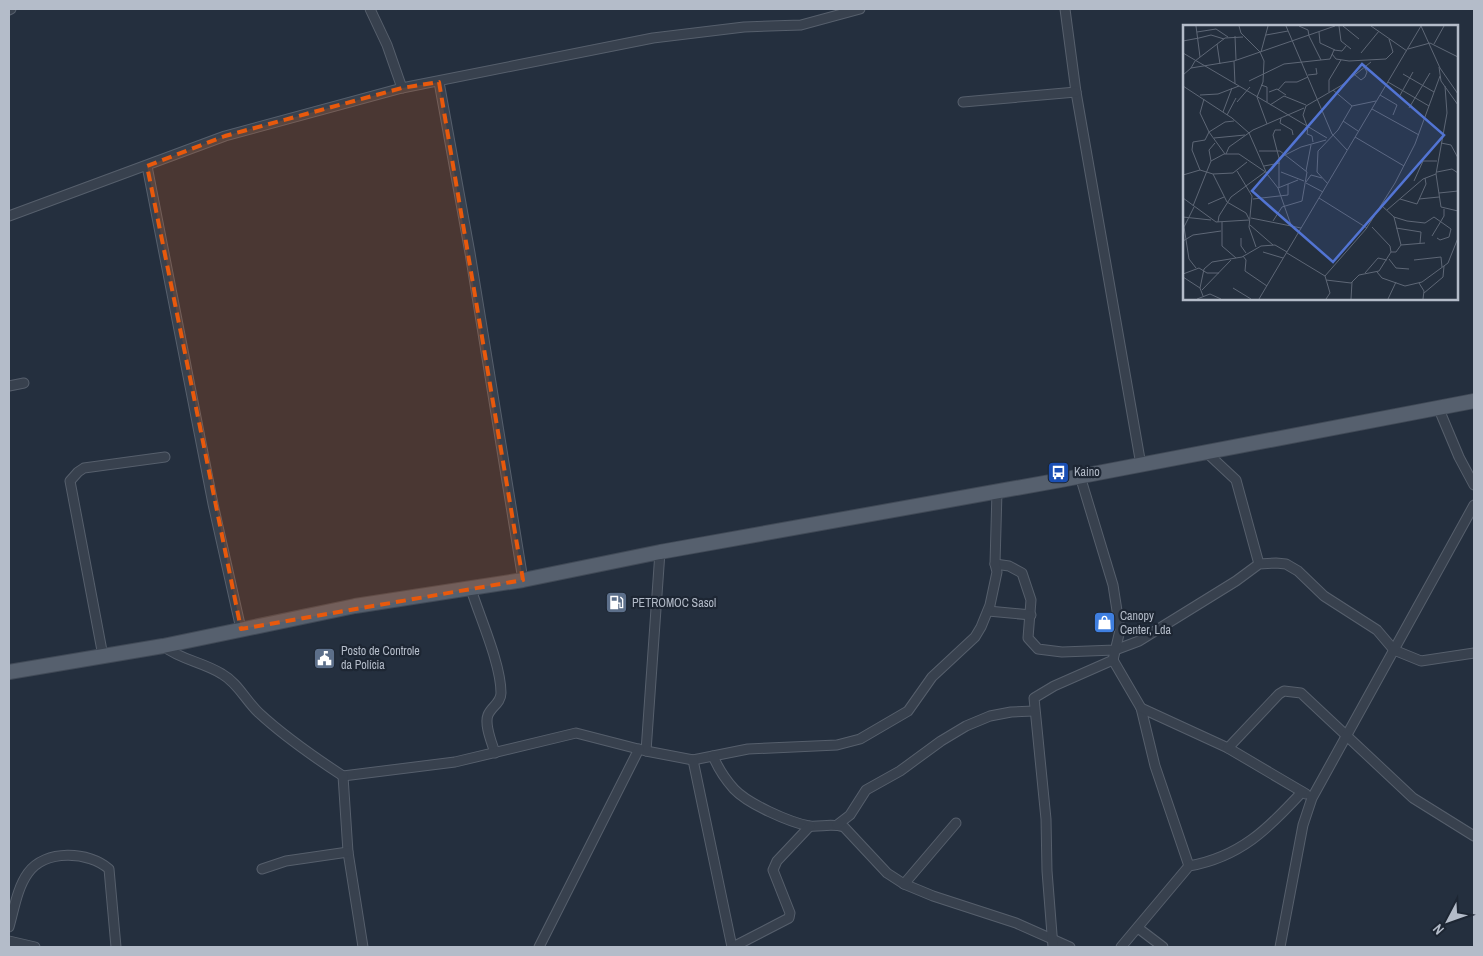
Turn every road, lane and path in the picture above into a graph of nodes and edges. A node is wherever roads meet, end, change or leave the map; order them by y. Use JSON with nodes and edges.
{"nodes":[{"id":1,"x":370,"y":9,"type":"edge"},
{"id":2,"x":860,"y":9,"type":"edge"},
{"id":3,"x":1065,"y":9,"type":"edge"},
{"id":4,"x":832,"y":12,"type":"edge"},
{"id":5,"x":439,"y":82,"type":"junction"},
{"id":6,"x":402,"y":88,"type":"junction"},
{"id":7,"x":1076,"y":92,"type":"junction"},
{"id":8,"x":963,"y":102,"type":"dead end"},
{"id":9,"x":147,"y":166,"type":"junction"},
{"id":10,"x":9,"y":216,"type":"edge"},
{"id":11,"x":24,"y":383,"type":"dead end"},
{"id":12,"x":9,"y":386,"type":"edge"},
{"id":13,"x":1474,"y":401,"type":"edge"},
{"id":14,"x":1438,"y":408,"type":"junction"},
{"id":15,"x":1206,"y":452,"type":"junction"},
{"id":16,"x":165,"y":456,"type":"dead end"},
{"id":17,"x":1140,"y":465,"type":"junction"},
{"id":18,"x":1080,"y":476,"type":"junction"},
{"id":19,"x":1474,"y":485,"type":"edge"},
{"id":20,"x":997,"y":491,"type":"junction"},
{"id":21,"x":1474,"y":505,"type":"edge"},
{"id":22,"x":660,"y":552,"type":"junction"},
{"id":23,"x":995,"y":564,"type":"junction"},
{"id":24,"x":1259,"y":564,"type":"junction"},
{"id":25,"x":523,"y":580,"type":"junction"},
{"id":26,"x":470,"y":589,"type":"junction"},
{"id":27,"x":988,"y":611,"type":"junction"},
{"id":28,"x":1031,"y":615,"type":"junction"},
{"id":29,"x":241,"y":629,"type":"junction"},
{"id":30,"x":163,"y":646,"type":"junction"},
{"id":31,"x":1115,"y":650,"type":"junction"},
{"id":32,"x":1394,"y":650,"type":"junction"},
{"id":33,"x":1474,"y":653,"type":"edge"},
{"id":34,"x":103,"y":656,"type":"junction"},
{"id":35,"x":1113,"y":660,"type":"junction"},
{"id":36,"x":9,"y":672,"type":"edge"},
{"id":37,"x":1141,"y":708,"type":"junction"},
{"id":38,"x":1034,"y":710,"type":"junction"},
{"id":39,"x":1348,"y":736,"type":"junction"},
{"id":40,"x":1228,"y":748,"type":"junction"},
{"id":41,"x":642,"y":750,"type":"junction"},
{"id":42,"x":495,"y":753,"type":"junction"},
{"id":43,"x":713,"y":756,"type":"junction"},
{"id":44,"x":693,"y":760,"type":"junction"},
{"id":45,"x":342,"y":776,"type":"junction"},
{"id":46,"x":1302,"y":792,"type":"junction"},
{"id":47,"x":1312,"y":798,"type":"junction"},
{"id":48,"x":956,"y":823,"type":"dead end"},
{"id":49,"x":837,"y":825,"type":"junction"},
{"id":50,"x":810,"y":826,"type":"junction"},
{"id":51,"x":1474,"y":836,"type":"edge"},
{"id":52,"x":348,"y":852,"type":"junction"},
{"id":53,"x":1189,"y":866,"type":"junction"},
{"id":54,"x":262,"y":869,"type":"dead end"},
{"id":55,"x":904,"y":884,"type":"junction"},
{"id":56,"x":9,"y":927,"type":"edge"},
{"id":57,"x":1138,"y":928,"type":"junction"},
{"id":58,"x":9,"y":941,"type":"edge"},
{"id":59,"x":1053,"y":944,"type":"edge"},
{"id":60,"x":35,"y":947,"type":"edge"},
{"id":61,"x":116,"y":947,"type":"edge"},
{"id":62,"x":363,"y":947,"type":"edge"},
{"id":63,"x":540,"y":947,"type":"edge"},
{"id":64,"x":732,"y":947,"type":"edge"},
{"id":65,"x":1070,"y":947,"type":"edge"},
{"id":66,"x":1121,"y":947,"type":"edge"},
{"id":67,"x":1163,"y":947,"type":"edge"},
{"id":68,"x":1280,"y":947,"type":"edge"}],
"edges":[{"from":1,"to":6,"type":"street"},
{"from":2,"to":4,"type":"street"},
{"from":3,"to":7,"type":"street"},
{"from":4,"to":5,"type":"street"},
{"from":5,"to":6,"type":"street"},
{"from":5,"to":25,"type":"street"},
{"from":6,"to":9,"type":"street"},
{"from":7,"to":8,"type":"street"},
{"from":7,"to":17,"type":"street"},
{"from":9,"to":10,"type":"street"},
{"from":9,"to":29,"type":"street"},
{"from":11,"to":12,"type":"street"},
{"from":13,"to":14,"type":"main road"},
{"from":14,"to":15,"type":"main road"},
{"from":14,"to":19,"type":"street"},
{"from":15,"to":17,"type":"main road"},
{"from":15,"to":24,"type":"street"},
{"from":16,"to":34,"type":"street"},
{"from":17,"to":18,"type":"main road"},
{"from":18,"to":20,"type":"main road"},
{"from":18,"to":31,"type":"street"},
{"from":20,"to":22,"type":"main road"},
{"from":20,"to":23,"type":"street"},
{"from":21,"to":32,"type":"street"},
{"from":22,"to":25,"type":"main road"},
{"from":22,"to":41,"type":"street"},
{"from":23,"to":27,"type":"street"},
{"from":23,"to":28,"type":"street"},
{"from":24,"to":31,"type":"street"},
{"from":24,"to":32,"type":"street"},
{"from":25,"to":26,"type":"main road"},
{"from":26,"to":29,"type":"main road"},
{"from":26,"to":42,"type":"street"},
{"from":27,"to":28,"type":"street"},
{"from":27,"to":43,"type":"street"},
{"from":28,"to":31,"type":"street"},
{"from":29,"to":30,"type":"main road"},
{"from":30,"to":34,"type":"main road"},
{"from":30,"to":45,"type":"street"},
{"from":31,"to":35,"type":"street"},
{"from":32,"to":33,"type":"street"},
{"from":32,"to":39,"type":"street"},
{"from":34,"to":36,"type":"main road"},
{"from":35,"to":37,"type":"street"},
{"from":35,"to":38,"type":"street"},
{"from":37,"to":40,"type":"street"},
{"from":37,"to":53,"type":"street"},
{"from":38,"to":49,"type":"street"},
{"from":38,"to":59,"type":"street"},
{"from":39,"to":40,"type":"street"},
{"from":39,"to":47,"type":"street"},
{"from":39,"to":51,"type":"street"},
{"from":40,"to":46,"type":"street"},
{"from":41,"to":42,"type":"street"},
{"from":41,"to":44,"type":"street"},
{"from":41,"to":63,"type":"street"},
{"from":42,"to":45,"type":"street"},
{"from":43,"to":44,"type":"street"},
{"from":43,"to":50,"type":"street"},
{"from":44,"to":64,"type":"street"},
{"from":45,"to":52,"type":"street"},
{"from":46,"to":47,"type":"street"},
{"from":46,"to":53,"type":"street"},
{"from":47,"to":68,"type":"street"},
{"from":48,"to":55,"type":"street"},
{"from":49,"to":50,"type":"street"},
{"from":49,"to":55,"type":"street"},
{"from":50,"to":64,"type":"street"},
{"from":52,"to":54,"type":"street"},
{"from":52,"to":62,"type":"street"},
{"from":53,"to":57,"type":"street"},
{"from":55,"to":59,"type":"street"},
{"from":56,"to":61,"type":"street"},
{"from":57,"to":66,"type":"street"},
{"from":57,"to":67,"type":"street"},
{"from":58,"to":60,"type":"street"},
{"from":59,"to":65,"type":"street"}]}
